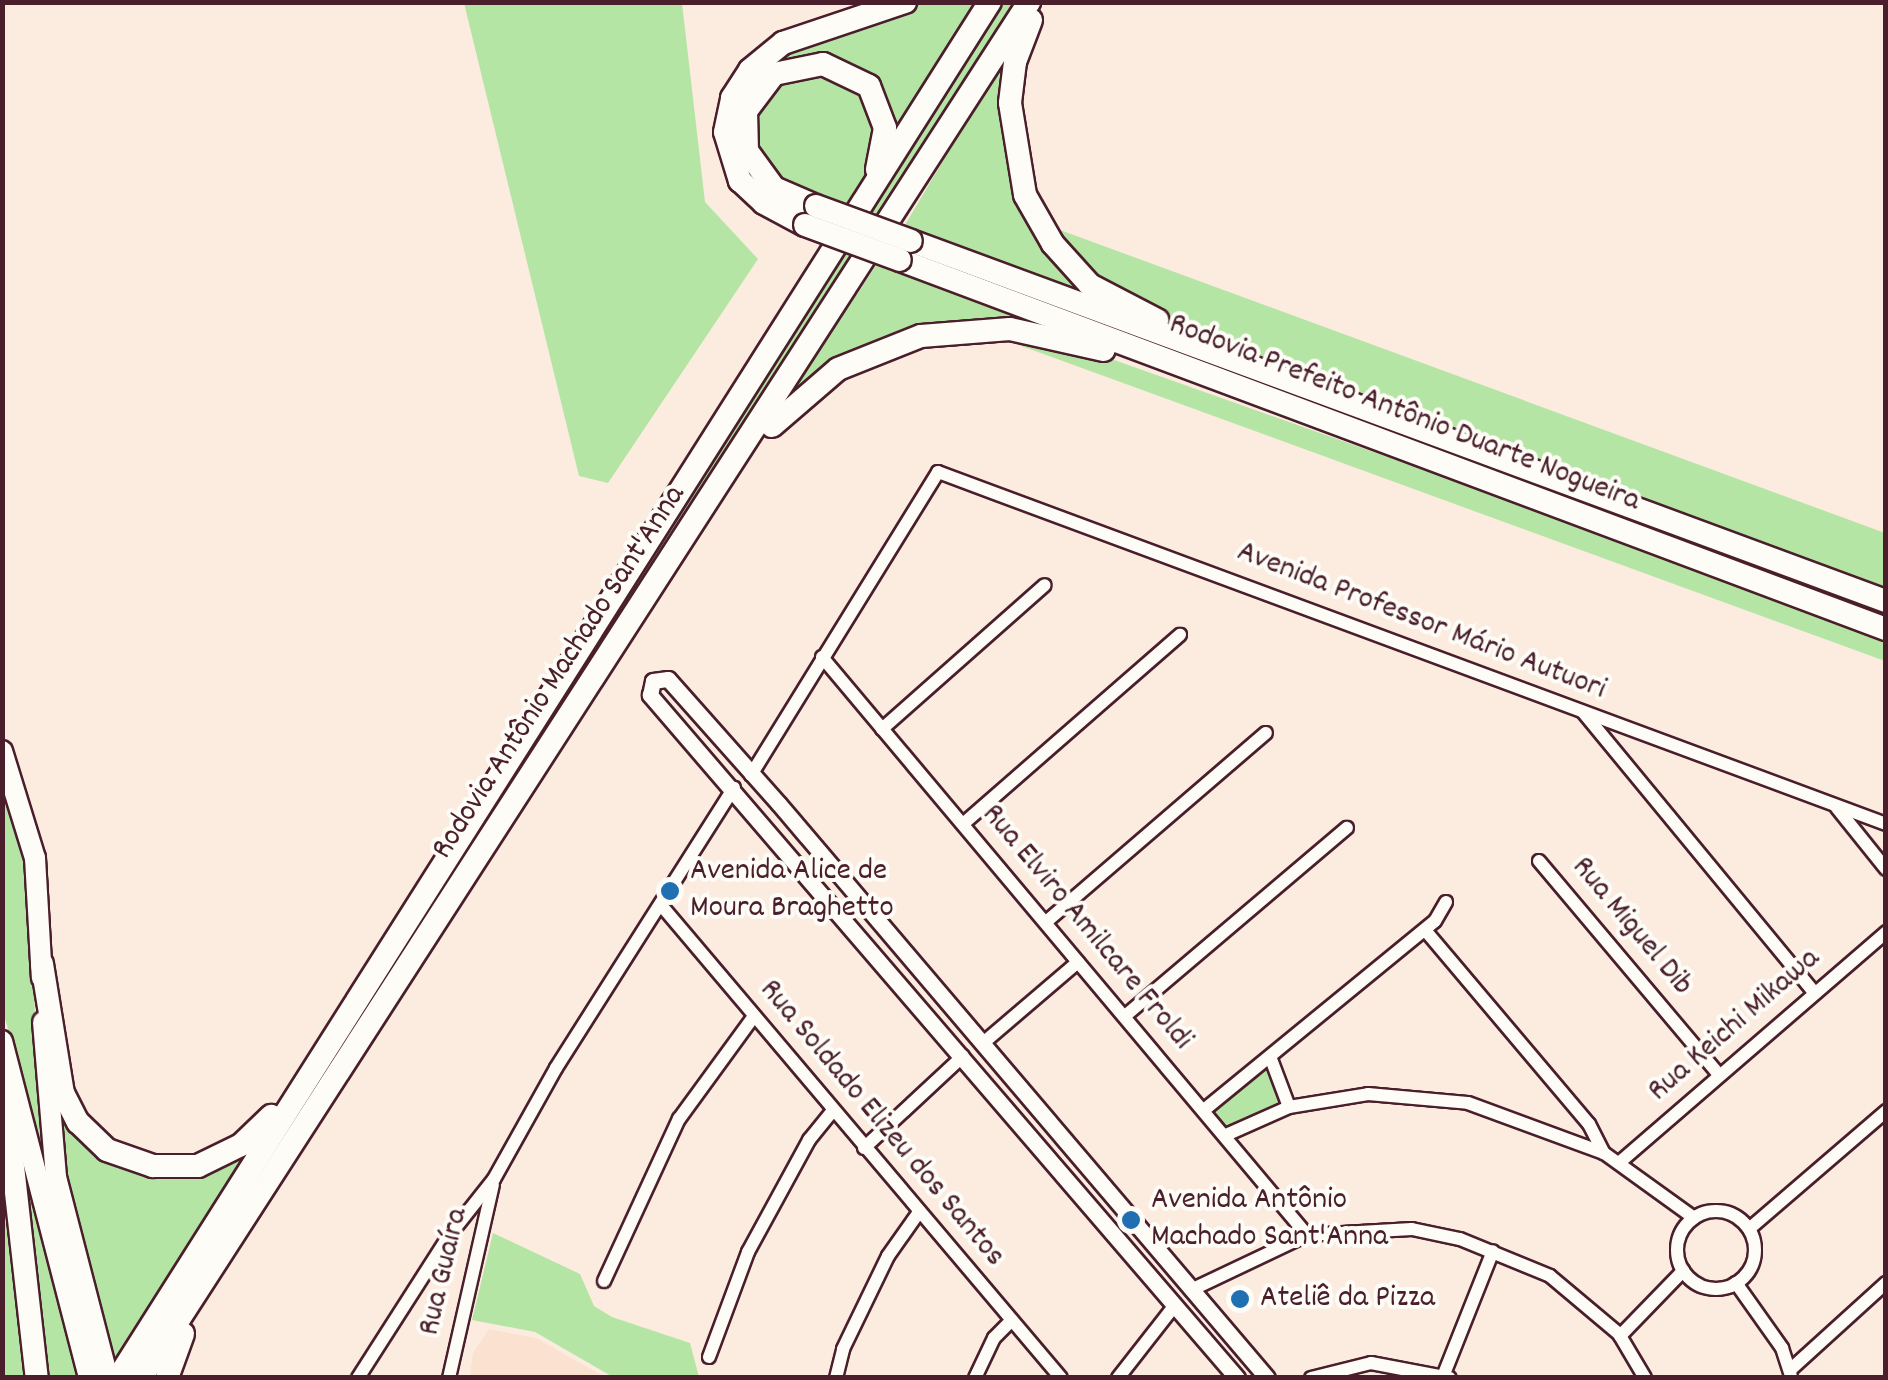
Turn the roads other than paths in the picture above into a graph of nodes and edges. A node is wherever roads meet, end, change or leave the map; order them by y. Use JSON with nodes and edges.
{"nodes":[{"id":1,"x":904,"y":2,"type":"edge"},
{"id":2,"x":990,"y":2,"type":"edge"},
{"id":3,"x":1029,"y":2,"type":"edge"},
{"id":4,"x":1040,"y":2,"type":"edge"},
{"id":5,"x":864,"y":203,"type":"junction"},
{"id":6,"x":811,"y":216,"type":"junction"},
{"id":7,"x":906,"y":250,"type":"junction"},
{"id":8,"x":1338,"y":399,"type":"junction"},
{"id":9,"x":1451,"y":467,"type":"junction"},
{"id":10,"x":683,"y":545,"type":"junction"},
{"id":11,"x":1045,"y":584,"type":"dead end"},
{"id":12,"x":1886,"y":601,"type":"edge"},
{"id":13,"x":1886,"y":629,"type":"edge"},
{"id":14,"x":1180,"y":635,"type":"dead end"},
{"id":15,"x":822,"y":657,"type":"junction"},
{"id":16,"x":1584,"y":712,"type":"junction"},
{"id":17,"x":707,"y":723,"type":"junction"},
{"id":18,"x":882,"y":728,"type":"junction"},
{"id":19,"x":1266,"y":733,"type":"dead end"},
{"id":20,"x":688,"y":738,"type":"junction"},
{"id":21,"x":2,"y":751,"type":"edge"},
{"id":22,"x":751,"y":775,"type":"junction"},
{"id":23,"x":734,"y":788,"type":"junction"},
{"id":24,"x":1836,"y":807,"type":"junction"},
{"id":25,"x":963,"y":824,"type":"junction"},
{"id":26,"x":1886,"y":824,"type":"edge"},
{"id":27,"x":1347,"y":828,"type":"dead end"},
{"id":28,"x":1539,"y":861,"type":"dead end"},
{"id":29,"x":1886,"y":869,"type":"edge"},
{"id":30,"x":1446,"y":902,"type":"dead end"},
{"id":31,"x":660,"y":906,"type":"junction"},
{"id":32,"x":868,"y":910,"type":"junction"},
{"id":33,"x":1046,"y":922,"type":"junction"},
{"id":34,"x":850,"y":925,"type":"junction"},
{"id":35,"x":1425,"y":930,"type":"junction"},
{"id":36,"x":1886,"y":932,"type":"edge"},
{"id":37,"x":1078,"y":962,"type":"junction"},
{"id":38,"x":42,"y":964,"type":"junction"},
{"id":39,"x":377,"y":966,"type":"junction"},
{"id":40,"x":1815,"y":992,"type":"junction"},
{"id":41,"x":754,"y":1016,"type":"junction"},
{"id":42,"x":1125,"y":1016,"type":"junction"},
{"id":43,"x":2,"y":1040,"type":"edge"},
{"id":44,"x":982,"y":1044,"type":"junction"},
{"id":45,"x":963,"y":1056,"type":"junction"},
{"id":46,"x":1271,"y":1059,"type":"junction"},
{"id":47,"x":2,"y":1068,"type":"edge"},
{"id":48,"x":1719,"y":1075,"type":"junction"},
{"id":49,"x":1288,"y":1107,"type":"junction"},
{"id":50,"x":833,"y":1110,"type":"junction"},
{"id":51,"x":1204,"y":1110,"type":"junction"},
{"id":52,"x":1886,"y":1110,"type":"edge"},
{"id":53,"x":1226,"y":1135,"type":"junction"},
{"id":54,"x":864,"y":1148,"type":"junction"},
{"id":55,"x":1604,"y":1153,"type":"junction"},
{"id":56,"x":1620,"y":1162,"type":"junction"},
{"id":57,"x":280,"y":1164,"type":"junction"},
{"id":58,"x":1087,"y":1169,"type":"junction"},
{"id":59,"x":494,"y":1179,"type":"junction"},
{"id":60,"x":1071,"y":1182,"type":"junction"},
{"id":61,"x":919,"y":1212,"type":"junction"},
{"id":62,"x":1694,"y":1218,"type":"junction"},
{"id":63,"x":1749,"y":1230,"type":"junction"},
{"id":64,"x":1306,"y":1235,"type":"junction"},
{"id":65,"x":1494,"y":1252,"type":"junction"},
{"id":66,"x":1683,"y":1271,"type":"junction"},
{"id":67,"x":604,"y":1280,"type":"dead end"},
{"id":68,"x":1736,"y":1283,"type":"junction"},
{"id":69,"x":1885,"y":1285,"type":"edge"},
{"id":70,"x":1191,"y":1290,"type":"junction"},
{"id":71,"x":1175,"y":1305,"type":"junction"},
{"id":72,"x":1012,"y":1320,"type":"junction"},
{"id":73,"x":1620,"y":1336,"type":"junction"},
{"id":74,"x":1242,"y":1349,"type":"junction"},
{"id":75,"x":709,"y":1358,"type":"dead end"},
{"id":76,"x":1224,"y":1362,"type":"junction"},
{"id":77,"x":1791,"y":1374,"type":"edge"},
{"id":78,"x":95,"y":1376,"type":"edge"},
{"id":79,"x":1447,"y":1376,"type":"edge"},
{"id":80,"x":37,"y":1378,"type":"edge"},
{"id":81,"x":118,"y":1378,"type":"edge"},
{"id":82,"x":141,"y":1378,"type":"edge"},
{"id":83,"x":167,"y":1378,"type":"edge"},
{"id":84,"x":358,"y":1378,"type":"edge"},
{"id":85,"x":449,"y":1378,"type":"edge"},
{"id":86,"x":836,"y":1378,"type":"edge"},
{"id":87,"x":975,"y":1378,"type":"edge"},
{"id":88,"x":1061,"y":1378,"type":"edge"},
{"id":89,"x":1118,"y":1378,"type":"edge"},
{"id":90,"x":1237,"y":1378,"type":"edge"},
{"id":91,"x":1267,"y":1378,"type":"edge"},
{"id":92,"x":1311,"y":1378,"type":"edge"},
{"id":93,"x":1645,"y":1378,"type":"edge"}],
"edges":[{"from":1,"to":6,"type":"highway"},
{"from":2,"to":5,"type":"highway","name":"Rodovia Antônio Machado Sant'Anna"},
{"from":3,"to":10,"type":"highway","name":"Rodovia Antônio Machado Sant'Anna"},
{"from":4,"to":8,"type":"highway"},
{"from":5,"to":6,"type":"highway"},
{"from":5,"to":39,"type":"highway","name":"Rodovia Antônio Machado Sant'Anna"},
{"from":6,"to":7,"type":"highway","bridge":true},
{"from":7,"to":8,"type":"highway","name":"Rodovia Prefeito Antônio Duarte Nogueira"},
{"from":7,"to":9,"type":"highway","name":"Rodovia Prefeito Antônio Duarte Nogueira"},
{"from":8,"to":12,"type":"highway","name":"Rodovia Prefeito Antônio Duarte Nogueira"},
{"from":9,"to":10,"type":"highway"},
{"from":9,"to":13,"type":"highway","name":"Rodovia Prefeito Antônio Duarte Nogueira"},
{"from":10,"to":57,"type":"highway","name":"Rodovia Antônio Machado Sant'Anna"},
{"from":11,"to":18,"type":"street"},
{"from":14,"to":25,"type":"street"},
{"from":15,"to":16,"type":"street","name":"Avenida Professor Mário Autuori"},
{"from":15,"to":18,"type":"street","name":"Rua Elviro Amilcare Froldi"},
{"from":15,"to":22,"type":"street"},
{"from":16,"to":24,"type":"street","name":"Avenida Professor Mário Autuori"},
{"from":16,"to":40,"type":"street"},
{"from":17,"to":20,"type":"street"},
{"from":17,"to":20,"type":"street"},
{"from":17,"to":22,"type":"street"},
{"from":18,"to":25,"type":"street","name":"Rua Elviro Amilcare Froldi"},
{"from":19,"to":33,"type":"street"},
{"from":20,"to":23,"type":"street"},
{"from":21,"to":38,"type":"main road"},
{"from":22,"to":32,"type":"street"},
{"from":23,"to":31,"type":"street"},
{"from":23,"to":34,"type":"street"},
{"from":24,"to":26,"type":"street","name":"Avenida Professor Mário Autuori"},
{"from":24,"to":29,"type":"street"},
{"from":25,"to":33,"type":"street","name":"Rua Elviro Amilcare Froldi"},
{"from":27,"to":42,"type":"street"},
{"from":28,"to":48,"type":"street","name":"Rua Miguel Dib"},
{"from":30,"to":35,"type":"street"},
{"from":31,"to":41,"type":"street","name":"Rua Soldado Elizeu dos Santos"},
{"from":31,"to":59,"type":"street"},
{"from":32,"to":34,"type":"street"},
{"from":32,"to":44,"type":"street"},
{"from":33,"to":37,"type":"street","name":"Rua Elviro Amilcare Froldi"},
{"from":34,"to":45,"type":"street"},
{"from":35,"to":46,"type":"street"},
{"from":35,"to":55,"type":"street"},
{"from":36,"to":40,"type":"street","name":"Rua Keichi Mikawa"},
{"from":37,"to":42,"type":"street","name":"Rua Elviro Amilcare Froldi"},
{"from":37,"to":44,"type":"street"},
{"from":38,"to":39,"type":"highway"},
{"from":38,"to":78,"type":"main road"},
{"from":39,"to":81,"type":"highway","name":"Rodovia Antônio Machado Sant'Anna"},
{"from":40,"to":48,"type":"street","name":"Rua Keichi Mikawa"},
{"from":41,"to":50,"type":"street","name":"Rua Soldado Elizeu dos Santos"},
{"from":41,"to":67,"type":"street"},
{"from":42,"to":51,"type":"street","name":"Rua Elviro Amilcare Froldi"},
{"from":43,"to":78,"type":"main road"},
{"from":44,"to":58,"type":"street"},
{"from":45,"to":54,"type":"street"},
{"from":45,"to":60,"type":"street"},
{"from":46,"to":49,"type":"street"},
{"from":46,"to":51,"type":"street"},
{"from":47,"to":80,"type":"highway"},
{"from":48,"to":56,"type":"street","name":"Rua Keichi Mikawa"},
{"from":49,"to":53,"type":"street"},
{"from":49,"to":55,"type":"street"},
{"from":50,"to":54,"type":"street","name":"Rua Soldado Elizeu dos Santos"},
{"from":50,"to":75,"type":"street"},
{"from":51,"to":53,"type":"street","name":"Rua Elviro Amilcare Froldi"},
{"from":52,"to":63,"type":"street"},
{"from":53,"to":64,"type":"street","name":"Rua Elviro Amilcare Froldi"},
{"from":54,"to":61,"type":"street","name":"Rua Soldado Elizeu dos Santos"},
{"from":55,"to":56,"type":"street"},
{"from":56,"to":62,"type":"street"},
{"from":57,"to":82,"type":"highway","name":"Rodovia Antônio Machado Sant'Anna"},
{"from":57,"to":83,"type":"highway"},
{"from":58,"to":60,"type":"street"},
{"from":58,"to":70,"type":"street"},
{"from":59,"to":84,"type":"street"},
{"from":59,"to":85,"type":"street","name":"Rua Guaíra"},
{"from":60,"to":71,"type":"street"},
{"from":61,"to":72,"type":"street","name":"Rua Soldado Elizeu dos Santos"},
{"from":61,"to":86,"type":"street"},
{"from":62,"to":63,"type":"street"},
{"from":62,"to":66,"type":"street"},
{"from":63,"to":68,"type":"street"},
{"from":64,"to":65,"type":"street"},
{"from":64,"to":70,"type":"street"},
{"from":65,"to":73,"type":"street"},
{"from":65,"to":79,"type":"street"},
{"from":66,"to":68,"type":"street"},
{"from":66,"to":73,"type":"street"},
{"from":68,"to":77,"type":"street"},
{"from":69,"to":77,"type":"street"},
{"from":70,"to":74,"type":"street"},
{"from":71,"to":76,"type":"street"},
{"from":71,"to":89,"type":"street"},
{"from":72,"to":87,"type":"street"},
{"from":72,"to":88,"type":"street","name":"Rua Soldado Elizeu dos Santos"},
{"from":73,"to":93,"type":"street"},
{"from":74,"to":76,"type":"street"},
{"from":74,"to":91,"type":"street"},
{"from":76,"to":90,"type":"street"},
{"from":79,"to":92,"type":"street"}]}
